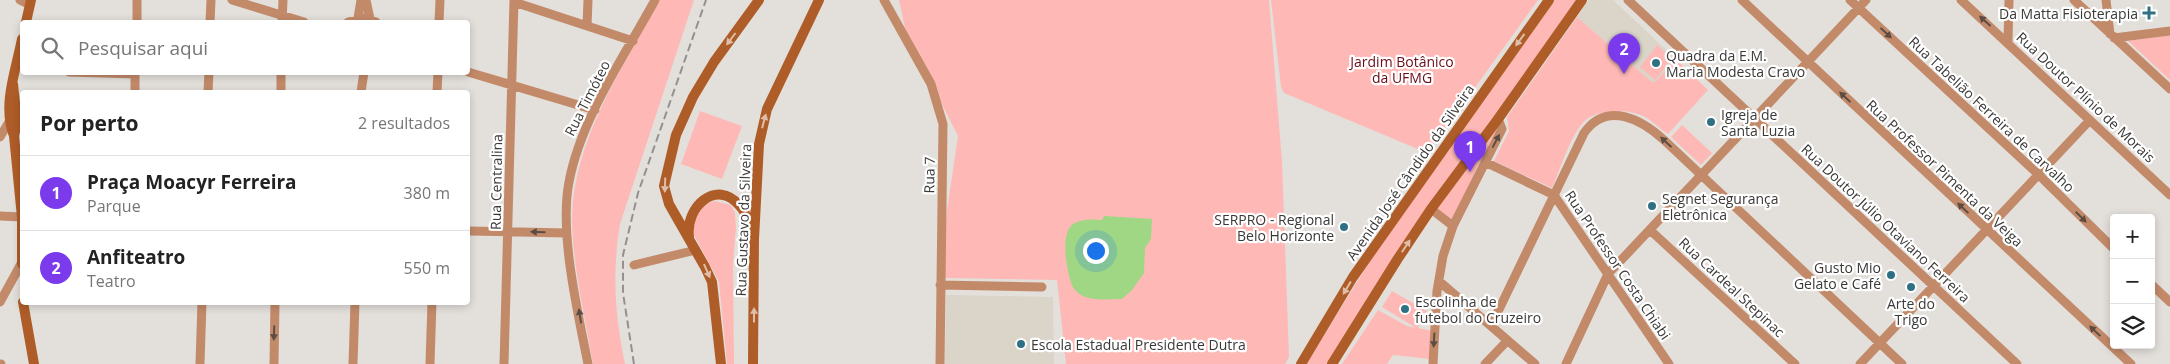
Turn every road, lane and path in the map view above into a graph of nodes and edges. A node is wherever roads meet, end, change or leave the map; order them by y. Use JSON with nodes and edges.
{"nodes":[{"id":1,"x":20,"y":0,"type":"edge"},
{"id":2,"x":137,"y":0,"type":"edge"},
{"id":3,"x":211,"y":0,"type":"edge"},
{"id":4,"x":232,"y":0,"type":"edge"},
{"id":5,"x":283,"y":0,"type":"edge"},
{"id":6,"x":361,"y":0,"type":"edge"},
{"id":7,"x":366,"y":0,"type":"edge"},
{"id":8,"x":440,"y":0,"type":"edge"},
{"id":9,"x":588,"y":0,"type":"edge"},
{"id":10,"x":654,"y":0,"type":"edge"},
{"id":11,"x":760,"y":0,"type":"edge"},
{"id":12,"x":818,"y":0,"type":"edge"},
{"id":13,"x":884,"y":0,"type":"edge"},
{"id":14,"x":1549,"y":0,"type":"edge"},
{"id":15,"x":1582,"y":0,"type":"edge"},
{"id":16,"x":1628,"y":0,"type":"edge"},
{"id":17,"x":1742,"y":0,"type":"edge"},
{"id":18,"x":1850,"y":0,"type":"edge"},
{"id":19,"x":1866,"y":0,"type":"edge"},
{"id":20,"x":1961,"y":0,"type":"edge"},
{"id":21,"x":2009,"y":0,"type":"edge"},
{"id":22,"x":2074,"y":0,"type":"edge"},
{"id":23,"x":2106,"y":0,"type":"edge"},
{"id":24,"x":514,"y":1,"type":"edge"},
{"id":25,"x":31,"y":2,"type":"edge"},
{"id":26,"x":1859,"y":8,"type":"junction"},
{"id":27,"x":358,"y":18,"type":"junction"},
{"id":28,"x":282,"y":19,"type":"edge"},
{"id":29,"x":26,"y":20,"type":"edge"},
{"id":30,"x":137,"y":20,"type":"edge"},
{"id":31,"x":210,"y":20,"type":"edge"},
{"id":32,"x":353,"y":20,"type":"edge"},
{"id":33,"x":368,"y":20,"type":"edge"},
{"id":34,"x":373,"y":20,"type":"edge"},
{"id":35,"x":439,"y":20,"type":"edge"},
{"id":36,"x":588,"y":26,"type":"junction"},
{"id":37,"x":2170,"y":31,"type":"edge"},
{"id":38,"x":2112,"y":36,"type":"junction"},
{"id":39,"x":632,"y":41,"type":"junction"},
{"id":40,"x":2008,"y":42,"type":"junction"},
{"id":41,"x":1808,"y":61,"type":"junction"},
{"id":42,"x":19,"y":71,"type":"edge"},
{"id":43,"x":470,"y":73,"type":"edge"},
{"id":44,"x":135,"y":75,"type":"edge"},
{"id":45,"x":209,"y":75,"type":"edge"},
{"id":46,"x":281,"y":75,"type":"edge"},
{"id":47,"x":358,"y":75,"type":"edge"},
{"id":48,"x":363,"y":75,"type":"edge"},
{"id":49,"x":438,"y":75,"type":"edge"},
{"id":50,"x":13,"y":84,"type":"junction"},
{"id":51,"x":510,"y":85,"type":"junction"},
{"id":52,"x":134,"y":90,"type":"edge"},
{"id":53,"x":208,"y":90,"type":"edge"},
{"id":54,"x":281,"y":90,"type":"edge"},
{"id":55,"x":360,"y":90,"type":"edge"},
{"id":56,"x":360,"y":90,"type":"edge"},
{"id":57,"x":437,"y":90,"type":"edge"},
{"id":58,"x":2170,"y":90,"type":"edge"},
{"id":59,"x":595,"y":110,"type":"junction"},
{"id":60,"x":1755,"y":118,"type":"junction"},
{"id":61,"x":1498,"y":119,"type":"junction"},
{"id":62,"x":2090,"y":120,"type":"junction"},
{"id":63,"x":9,"y":122,"type":"junction"},
{"id":64,"x":0,"y":137,"type":"edge"},
{"id":65,"x":0,"y":142,"type":"edge"},
{"id":66,"x":17,"y":142,"type":"edge"},
{"id":67,"x":1485,"y":162,"type":"junction"},
{"id":68,"x":2039,"y":175,"type":"junction"},
{"id":69,"x":1702,"y":176,"type":"junction"},
{"id":70,"x":20,"y":187,"type":"edge"},
{"id":71,"x":1554,"y":195,"type":"junction"},
{"id":72,"x":2170,"y":195,"type":"edge"},
{"id":73,"x":1431,"y":209,"type":"junction"},
{"id":74,"x":0,"y":216,"type":"edge"},
{"id":75,"x":20,"y":217,"type":"edge"},
{"id":76,"x":1454,"y":226,"type":"junction"},
{"id":77,"x":1650,"y":230,"type":"junction"},
{"id":78,"x":470,"y":231,"type":"edge"},
{"id":79,"x":1987,"y":231,"type":"junction"},
{"id":80,"x":509,"y":232,"type":"junction"},
{"id":81,"x":566,"y":233,"type":"junction"},
{"id":82,"x":754,"y":239,"type":"junction"},
{"id":83,"x":690,"y":241,"type":"junction"},
{"id":84,"x":2110,"y":245,"type":"edge"},
{"id":85,"x":696,"y":250,"type":"junction"},
{"id":86,"x":634,"y":265,"type":"dead end"},
{"id":87,"x":20,"y":267,"type":"edge"},
{"id":88,"x":1608,"y":274,"type":"junction"},
{"id":89,"x":1440,"y":282,"type":"junction"},
{"id":90,"x":940,"y":285,"type":"junction"},
{"id":91,"x":1934,"y":286,"type":"junction"},
{"id":92,"x":1042,"y":287,"type":"dead end"},
{"id":93,"x":2155,"y":288,"type":"edge"},
{"id":94,"x":0,"y":302,"type":"edge"},
{"id":95,"x":2170,"y":302,"type":"edge"},
{"id":96,"x":23,"y":305,"type":"edge"},
{"id":97,"x":202,"y":305,"type":"edge"},
{"id":98,"x":275,"y":305,"type":"edge"},
{"id":99,"x":355,"y":305,"type":"edge"},
{"id":100,"x":432,"y":305,"type":"edge"},
{"id":101,"x":1491,"y":326,"type":"junction"},
{"id":102,"x":1507,"y":341,"type":"junction"},
{"id":103,"x":1880,"y":344,"type":"junction"},
{"id":104,"x":34,"y":364,"type":"edge"},
{"id":105,"x":200,"y":364,"type":"edge"},
{"id":106,"x":274,"y":364,"type":"edge"},
{"id":107,"x":354,"y":364,"type":"edge"},
{"id":108,"x":430,"y":364,"type":"edge"},
{"id":109,"x":504,"y":364,"type":"edge"},
{"id":110,"x":588,"y":364,"type":"edge"},
{"id":111,"x":721,"y":364,"type":"edge"},
{"id":112,"x":753,"y":364,"type":"edge"},
{"id":113,"x":940,"y":364,"type":"edge"},
{"id":114,"x":1301,"y":364,"type":"edge"},
{"id":115,"x":1332,"y":364,"type":"edge"},
{"id":116,"x":1433,"y":364,"type":"edge"},
{"id":117,"x":1485,"y":364,"type":"edge"},
{"id":118,"x":1535,"y":364,"type":"edge"},
{"id":119,"x":1566,"y":364,"type":"edge"},
{"id":120,"x":1669,"y":364,"type":"edge"},
{"id":121,"x":1795,"y":364,"type":"edge"},
{"id":122,"x":1860,"y":364,"type":"edge"},
{"id":123,"x":1902,"y":364,"type":"edge"},
{"id":124,"x":2017,"y":364,"type":"edge"},
{"id":125,"x":2131,"y":364,"type":"edge"}],
"edges":[{"from":1,"to":25,"type":"street"},
{"from":2,"to":30,"type":"street"},
{"from":3,"to":31,"type":"street"},
{"from":4,"to":28,"type":"street"},
{"from":5,"to":28,"type":"street"},
{"from":6,"to":27,"type":"street"},
{"from":7,"to":34,"type":"street"},
{"from":8,"to":35,"type":"street"},
{"from":9,"to":36,"type":"street"},
{"from":10,"to":39,"type":"street","name":"Rua Timóteo"},
{"from":11,"to":83,"type":"main road","one_way":true},
{"from":82,"to":12,"type":"main road","name":"Rua Gustavo da Silveira","one_way":true},
{"from":13,"to":90,"type":"street","name":"Rua 7"},
{"from":14,"to":114,"type":"main road","name":"Avenida José Cândido da Silveira","one_way":true},
{"from":15,"to":61,"type":"main road"},
{"from":16,"to":60,"type":"street","name":"Rua Doutor Júlio Otaviano Ferreira"},
{"from":17,"to":41,"type":"street","name":"Rua Professor Pimenta da Veiga"},
{"from":18,"to":26,"type":"street","name":"Rua Tabelião Ferreira de Carvalho"},
{"from":19,"to":26,"type":"street"},
{"from":40,"to":20,"type":"street","name":"Rua Doutor Plínio de Morais","one_way":true},
{"from":21,"to":40,"type":"street"},
{"from":22,"to":38,"type":"street"},
{"from":23,"to":38,"type":"street"},
{"from":24,"to":36,"type":"street"},
{"from":24,"to":51,"type":"street","name":"Rua Centralina"},
{"from":25,"to":29,"type":"main road"},
{"from":26,"to":41,"type":"street"},
{"from":26,"to":68,"type":"street","name":"Rua Tabelião Ferreira de Carvalho","one_way":true},
{"from":27,"to":32,"type":"street"},
{"from":27,"to":33,"type":"street"},
{"from":36,"to":39,"type":"street"},
{"from":37,"to":38,"type":"street"},
{"from":38,"to":58,"type":"street"},
{"from":39,"to":59,"type":"street","name":"Rua Timóteo"},
{"from":40,"to":62,"type":"street","name":"Rua Doutor Plínio de Morais"},
{"from":41,"to":60,"type":"street"},
{"from":79,"to":41,"type":"street","name":"Rua Professor Pimenta da Veiga","one_way":true},
{"from":42,"to":50,"type":"main road"},
{"from":43,"to":51,"type":"street"},
{"from":44,"to":52,"type":"street"},
{"from":45,"to":53,"type":"street"},
{"from":46,"to":54,"type":"street"},
{"from":47,"to":55,"type":"street"},
{"from":48,"to":56,"type":"street"},
{"from":49,"to":57,"type":"street"},
{"from":50,"to":63,"type":"main road"},
{"from":50,"to":66,"type":"main road"},
{"from":51,"to":59,"type":"street"},
{"from":51,"to":80,"type":"street","name":"Rua Centralina"},
{"from":59,"to":81,"type":"street","name":"Rua Timóteo"},
{"from":60,"to":69,"type":"street"},
{"from":60,"to":91,"type":"street","name":"Rua Doutor Júlio Otaviano Ferreira"},
{"from":67,"to":61,"type":"street","one_way":true},
{"from":61,"to":73,"type":"main road"},
{"from":62,"to":68,"type":"street"},
{"from":62,"to":72,"type":"street","name":"Rua Doutor Plínio de Morais"},
{"from":63,"to":64,"type":"street"},
{"from":63,"to":66,"type":"main road"},
{"from":65,"to":66,"type":"street"},
{"from":66,"to":70,"type":"main road"},
{"from":67,"to":71,"type":"street","name":"Rua Professor Costa Chiabi"},
{"from":67,"to":76,"type":"street"},
{"from":68,"to":79,"type":"street"},
{"from":68,"to":84,"type":"street","name":"Rua Tabelião Ferreira de Carvalho","one_way":true},
{"from":69,"to":71,"type":"street","one_way":true},
{"from":69,"to":77,"type":"street"},
{"from":69,"to":103,"type":"street"},
{"from":71,"to":88,"type":"street","name":"Rua Professor Costa Chiabi"},
{"from":71,"to":101,"type":"street"},
{"from":73,"to":76,"type":"street"},
{"from":115,"to":73,"type":"main road","one_way":true},
{"from":74,"to":75,"type":"street"},
{"from":76,"to":89,"type":"street"},
{"from":77,"to":88,"type":"street"},
{"from":77,"to":121,"type":"street","name":"Rua Cardeal Stepinac"},
{"from":78,"to":80,"type":"street"},
{"from":79,"to":91,"type":"street"},
{"from":125,"to":79,"type":"street","name":"Rua Professor Pimenta da Veiga","one_way":true},
{"from":81,"to":80,"type":"street","one_way":true},
{"from":80,"to":109,"type":"street","name":"Rua Centralina"},
{"from":110,"to":81,"type":"street","name":"Rua Timóteo","one_way":true},
{"from":82,"to":83,"type":"main road"},
{"from":112,"to":82,"type":"main road","name":"Rua Gustavo da Silveira","one_way":true},
{"from":83,"to":85,"type":"main road"},
{"from":85,"to":86,"type":"street"},
{"from":85,"to":111,"type":"main road","one_way":true},
{"from":87,"to":94,"type":"street"},
{"from":88,"to":119,"type":"street"},
{"from":88,"to":120,"type":"street","name":"Rua Professor Costa Chiabi"},
{"from":89,"to":101,"type":"street"},
{"from":89,"to":116,"type":"street","one_way":true},
{"from":90,"to":92,"type":"street"},
{"from":90,"to":113,"type":"street","name":"Rua 7"},
{"from":91,"to":103,"type":"street"},
{"from":91,"to":124,"type":"street","name":"Rua Doutor Júlio Otaviano Ferreira"},
{"from":93,"to":95,"type":"street"},
{"from":96,"to":104,"type":"main road"},
{"from":97,"to":105,"type":"street"},
{"from":98,"to":106,"type":"street","one_way":true},
{"from":99,"to":107,"type":"street"},
{"from":100,"to":108,"type":"street"},
{"from":101,"to":102,"type":"street"},
{"from":102,"to":117,"type":"street"},
{"from":102,"to":118,"type":"street"},
{"from":103,"to":122,"type":"street"},
{"from":103,"to":123,"type":"street"}]}
